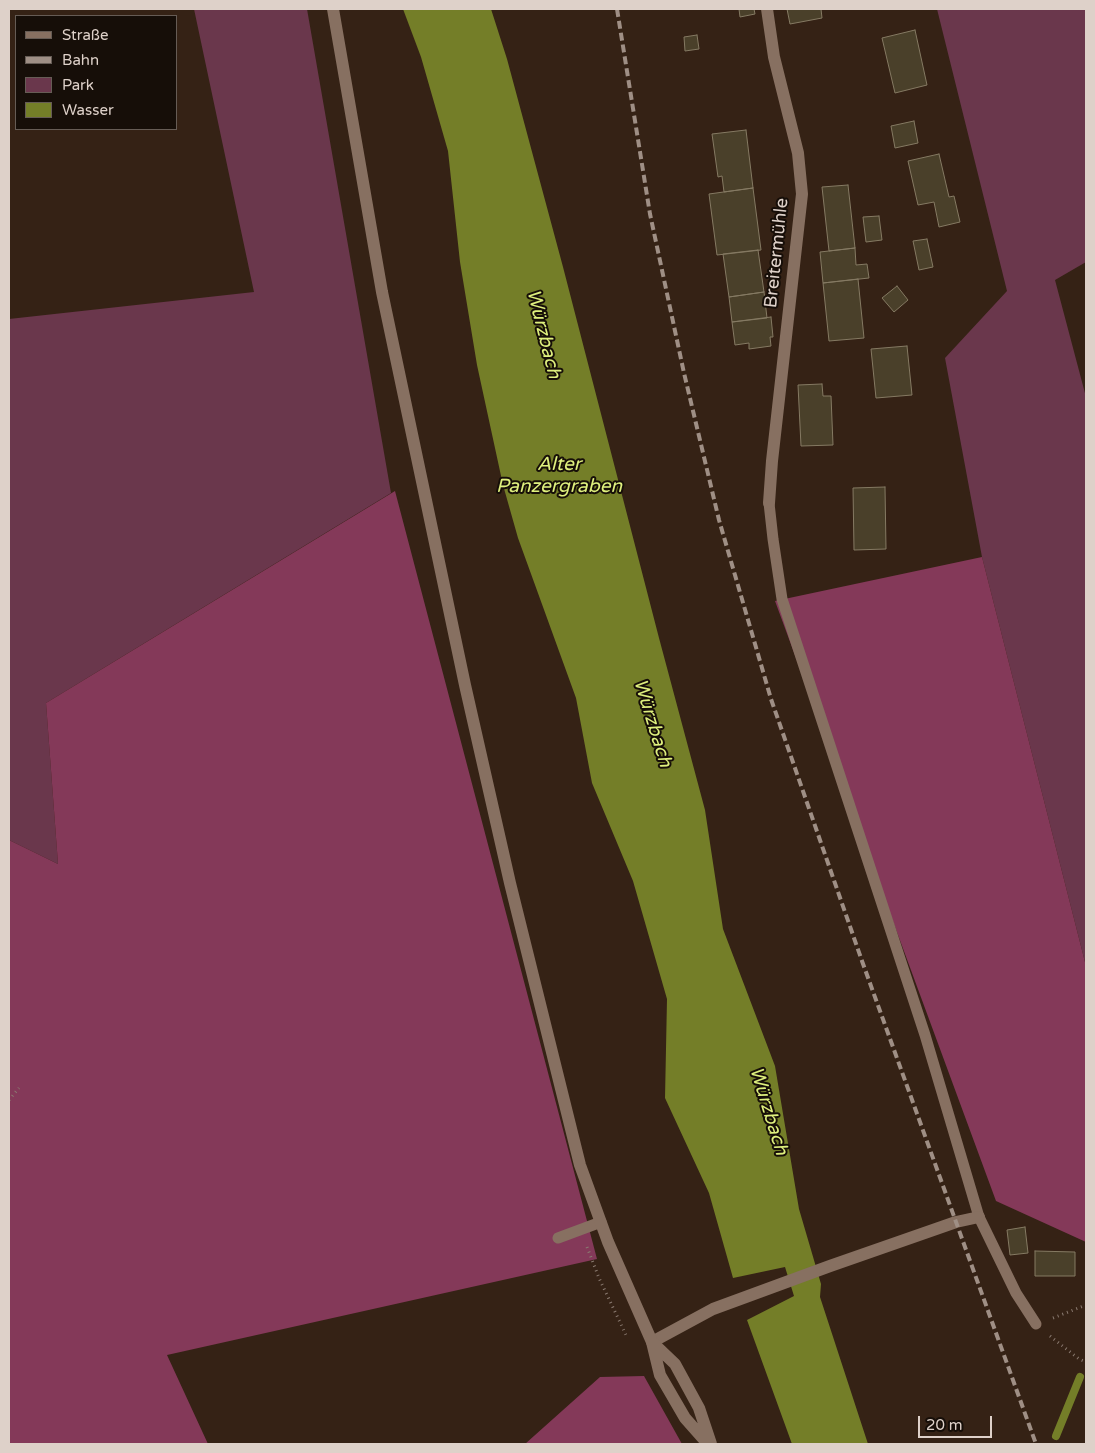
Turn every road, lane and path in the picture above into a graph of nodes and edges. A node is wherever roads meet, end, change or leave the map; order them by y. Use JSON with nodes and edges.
{"nodes":[{"id":1,"x":333,"y":9,"type":"edge"},
{"id":2,"x":767,"y":9,"type":"edge"},
{"id":3,"x":769,"y":503,"type":"joint"},
{"id":4,"x":19,"y":1088,"type":"dead end"},
{"id":5,"x":9,"y":1100,"type":"edge"},
{"id":6,"x":979,"y":1217,"type":"junction"},
{"id":7,"x":601,"y":1222,"type":"junction"},
{"id":8,"x":558,"y":1238,"type":"dead end"},
{"id":9,"x":1086,"y":1305,"type":"edge"},
{"id":10,"x":1036,"y":1324,"type":"junction"},
{"id":11,"x":652,"y":1342,"type":"junction"},
{"id":12,"x":1086,"y":1362,"type":"edge"},
{"id":13,"x":709,"y":1444,"type":"edge"}],
"edges":[{"from":1,"to":7,"type":"main road"},
{"from":2,"to":3,"type":"main road","name":"Breitermühle"},
{"from":3,"to":6,"type":"lane"},
{"from":4,"to":5,"type":"path"},
{"from":6,"to":10,"type":"lane"},
{"from":6,"to":11,"type":"main road"},
{"from":7,"to":8,"type":"lane"},
{"from":7,"to":11,"type":"main road"},
{"from":9,"to":10,"type":"path"},
{"from":10,"to":12,"type":"path"},
{"from":11,"to":13,"type":"main road"},
{"from":11,"to":13,"type":"main road"}]}
